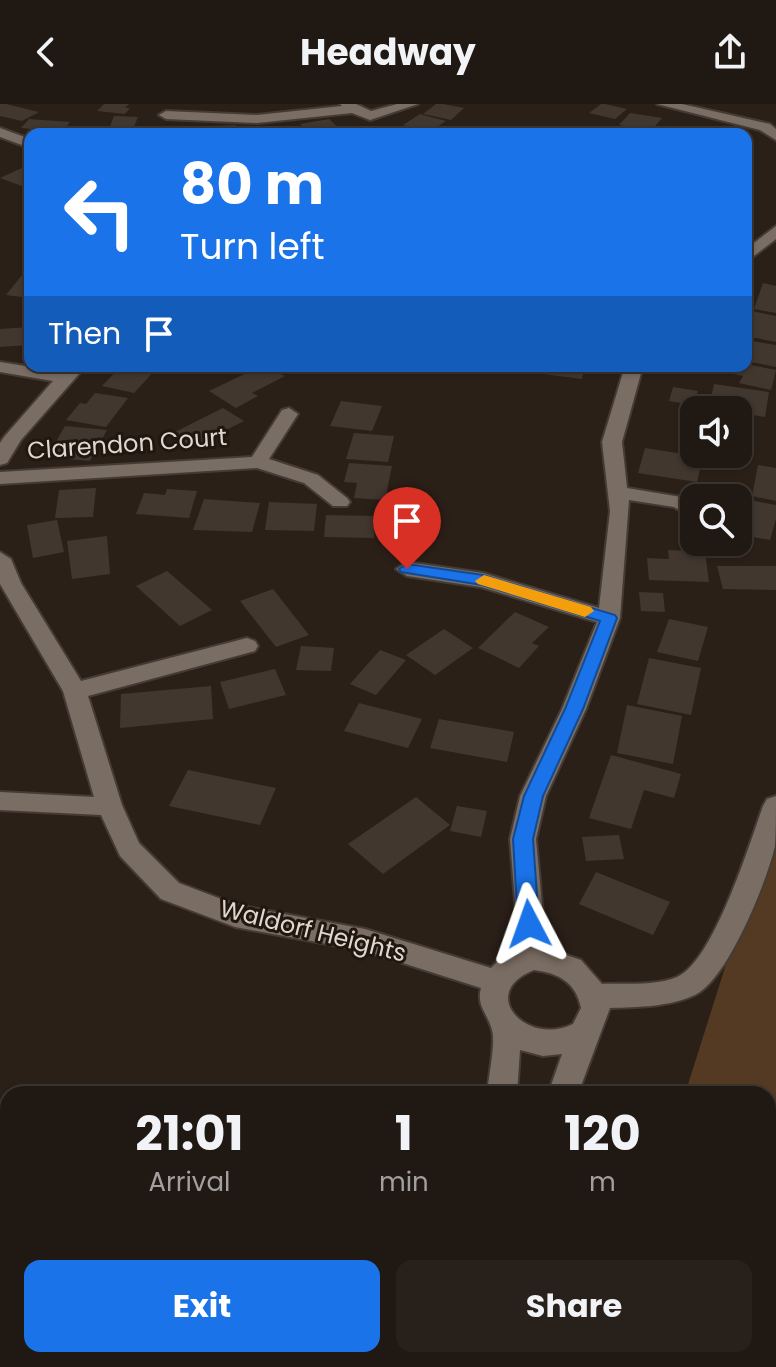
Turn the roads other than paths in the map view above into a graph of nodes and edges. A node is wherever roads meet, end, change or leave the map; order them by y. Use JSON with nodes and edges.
{"nodes":[{"id":1,"x":411,"y":104,"type":"edge"},
{"id":2,"x":664,"y":104,"type":"edge"},
{"id":3,"x":350,"y":106,"type":"edge"},
{"id":4,"x":697,"y":107,"type":"edge"},
{"id":5,"x":167,"y":109,"type":"edge"},
{"id":6,"x":370,"y":116,"type":"junction"},
{"id":7,"x":370,"y":128,"type":"edge"},
{"id":8,"x":772,"y":129,"type":"edge"},
{"id":9,"x":0,"y":132,"type":"edge"},
{"id":10,"x":24,"y":142,"type":"edge"},
{"id":11,"x":776,"y":231,"type":"edge"},
{"id":12,"x":752,"y":248,"type":"edge"},
{"id":13,"x":0,"y":367,"type":"edge"},
{"id":14,"x":24,"y":369,"type":"edge"},
{"id":15,"x":71,"y":372,"type":"edge"},
{"id":16,"x":632,"y":372,"type":"edge"},
{"id":17,"x":289,"y":414,"type":"dead end"},
{"id":18,"x":0,"y":459,"type":"edge"},
{"id":19,"x":258,"y":462,"type":"junction"},
{"id":20,"x":0,"y":478,"type":"edge"},
{"id":21,"x":618,"y":492,"type":"junction"},
{"id":22,"x":340,"y":502,"type":"dead end"},
{"id":23,"x":680,"y":502,"type":"edge"},
{"id":24,"x":0,"y":559,"type":"edge"},
{"id":25,"x":407,"y":569,"type":"dead end"},
{"id":26,"x":609,"y":618,"type":"junction"},
{"id":27,"x":247,"y":646,"type":"dead end"},
{"id":28,"x":75,"y":691,"type":"junction"},
{"id":29,"x":0,"y":801,"type":"edge"},
{"id":30,"x":109,"y":805,"type":"junction"},
{"id":31,"x":776,"y":806,"type":"edge"},
{"id":32,"x":533,"y":958,"type":"junction"},
{"id":33,"x":496,"y":981,"type":"junction"},
{"id":34,"x":595,"y":996,"type":"junction"},
{"id":35,"x":507,"y":1028,"type":"junction"},
{"id":36,"x":585,"y":1029,"type":"junction"},
{"id":37,"x":503,"y":1086,"type":"edge"},
{"id":38,"x":566,"y":1086,"type":"edge"}],
"edges":[{"from":1,"to":6,"type":"street"},
{"from":2,"to":4,"type":"street"},
{"from":3,"to":5,"type":"street"},
{"from":3,"to":6,"type":"street"},
{"from":4,"to":8,"type":"street"},
{"from":6,"to":7,"type":"street"},
{"from":9,"to":10,"type":"street"},
{"from":11,"to":12,"type":"street"},
{"from":13,"to":14,"type":"street"},
{"from":15,"to":18,"type":"street"},
{"from":16,"to":21,"type":"street"},
{"from":17,"to":19,"type":"street"},
{"from":19,"to":20,"type":"street","name":"Clarendon Court"},
{"from":19,"to":22,"type":"street"},
{"from":21,"to":23,"type":"street"},
{"from":21,"to":26,"type":"street"},
{"from":24,"to":28,"type":"street","name":"Waldorf Heights"},
{"from":25,"to":26,"type":"street"},
{"from":26,"to":32,"type":"street"},
{"from":27,"to":28,"type":"street"},
{"from":28,"to":30,"type":"street","name":"Waldorf Heights"},
{"from":29,"to":30,"type":"street"},
{"from":30,"to":33,"type":"street","name":"Waldorf Heights"},
{"from":31,"to":34,"type":"street"},
{"from":32,"to":33,"type":"street"},
{"from":32,"to":34,"type":"street"},
{"from":33,"to":35,"type":"street"},
{"from":34,"to":36,"type":"street"},
{"from":35,"to":36,"type":"street"},
{"from":35,"to":37,"type":"street"},
{"from":36,"to":38,"type":"street"}]}
